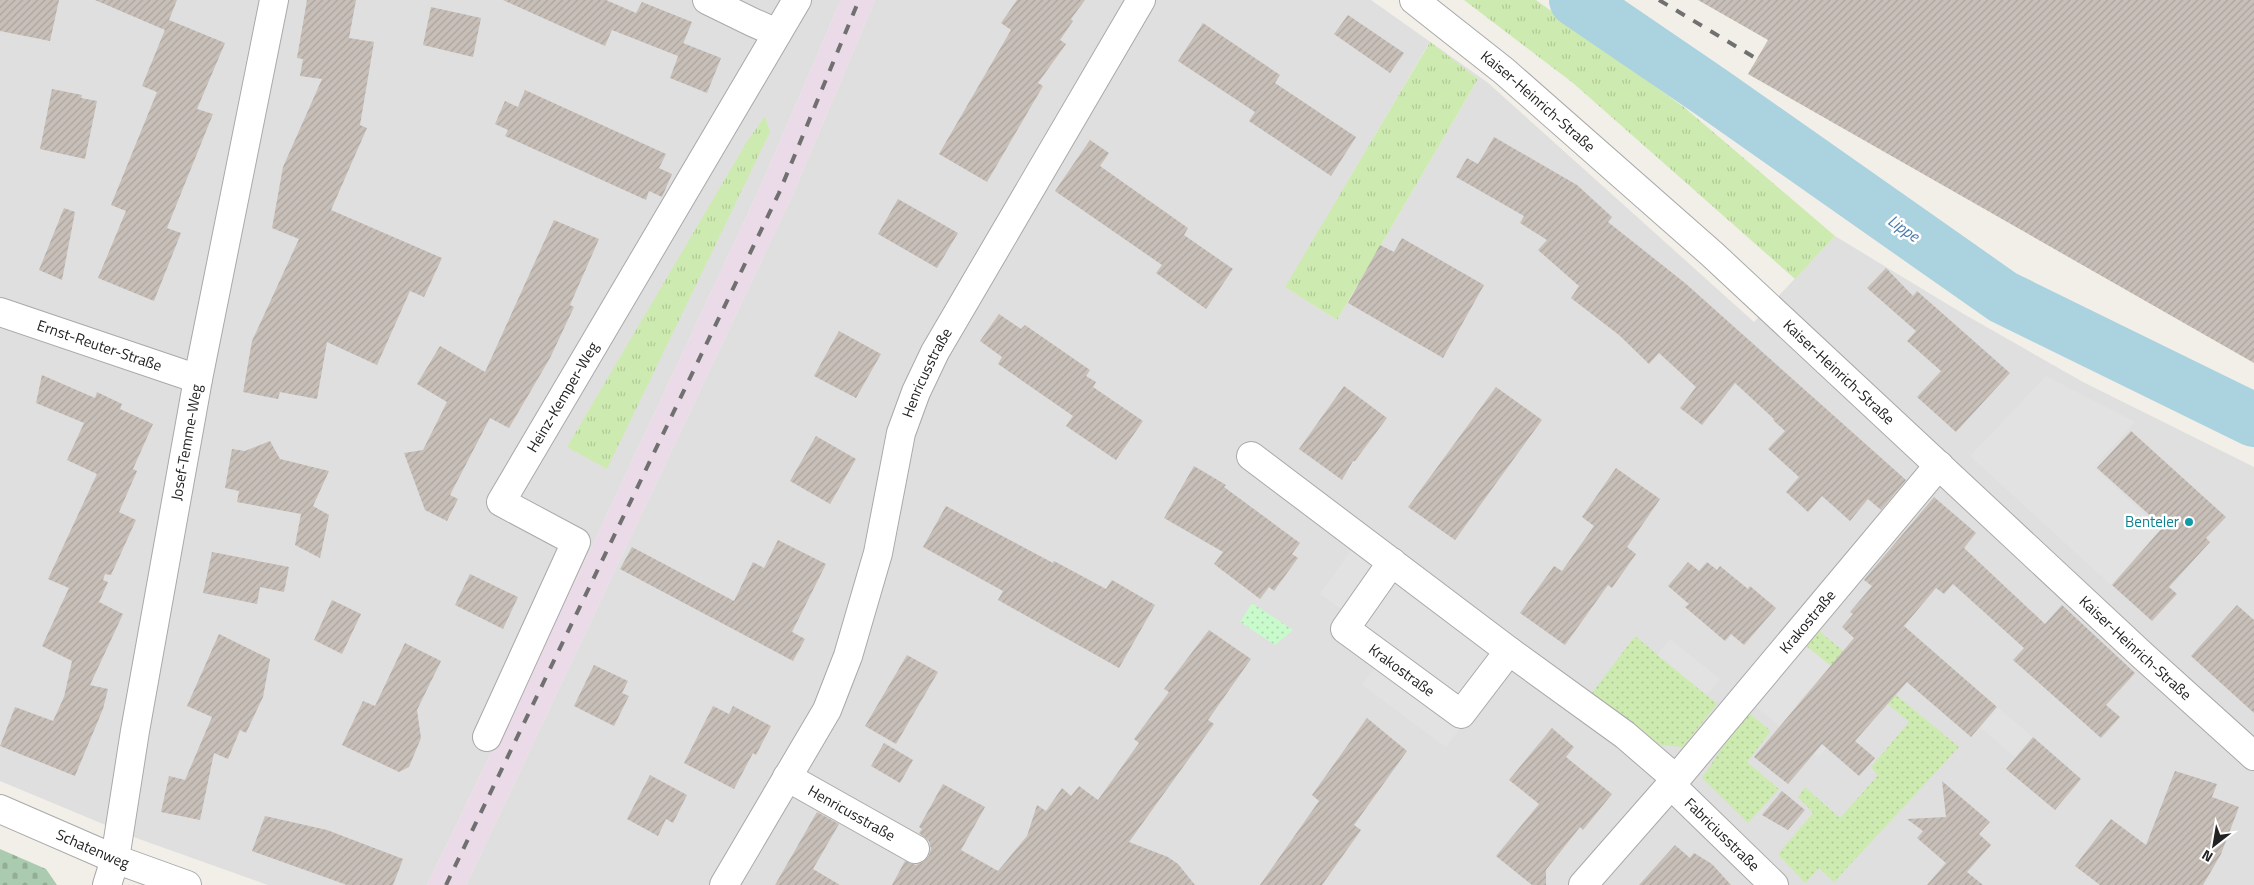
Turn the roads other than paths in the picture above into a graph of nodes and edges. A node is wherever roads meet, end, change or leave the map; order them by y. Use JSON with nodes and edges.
{"nodes":[{"id":1,"x":274,"y":0,"type":"edge"},
{"id":2,"x":707,"y":0,"type":"edge"},
{"id":3,"x":797,"y":0,"type":"edge"},
{"id":4,"x":1142,"y":0,"type":"edge"},
{"id":5,"x":1414,"y":0,"type":"edge"},
{"id":6,"x":777,"y":32,"type":"junction"},
{"id":7,"x":0,"y":312,"type":"edge"},
{"id":8,"x":198,"y":379,"type":"junction"},
{"id":9,"x":1251,"y":456,"type":"dead end"},
{"id":10,"x":1939,"y":465,"type":"junction"},
{"id":11,"x":1392,"y":562,"type":"junction"},
{"id":12,"x":1509,"y":651,"type":"junction"},
{"id":13,"x":487,"y":737,"type":"dead end"},
{"id":14,"x":2254,"y":756,"type":"edge"},
{"id":15,"x":787,"y":777,"type":"junction"},
{"id":16,"x":1673,"y":782,"type":"junction"},
{"id":17,"x":0,"y":809,"type":"edge"},
{"id":18,"x":914,"y":850,"type":"dead end"},
{"id":19,"x":115,"y":859,"type":"junction"},
{"id":20,"x":107,"y":885,"type":"edge"},
{"id":21,"x":187,"y":885,"type":"edge"},
{"id":22,"x":724,"y":885,"type":"edge"},
{"id":23,"x":1583,"y":885,"type":"edge"},
{"id":24,"x":1774,"y":885,"type":"edge"}],
"edges":[{"from":1,"to":8,"type":"street","name":"Josef-Temme-Weg"},
{"from":2,"to":6,"type":"street"},
{"from":3,"to":6,"type":"street","name":"Heinz-Kemper-Weg"},
{"from":4,"to":15,"type":"street","name":"Henricusstraße"},
{"from":5,"to":10,"type":"street","name":"Kaiser-Heinrich-Straße"},
{"from":6,"to":13,"type":"street","name":"Heinz-Kemper-Weg"},
{"from":7,"to":8,"type":"street","name":"Ernst-Reuter-Straße"},
{"from":8,"to":19,"type":"street","name":"Josef-Temme-Weg"},
{"from":9,"to":11,"type":"street"},
{"from":10,"to":14,"type":"street","name":"Kaiser-Heinrich-Straße"},
{"from":10,"to":16,"type":"street","name":"Krakostraße"},
{"from":11,"to":12,"type":"street"},
{"from":11,"to":12,"type":"street","name":"Krakostraße"},
{"from":12,"to":16,"type":"street"},
{"from":15,"to":18,"type":"street","name":"Henricusstraße"},
{"from":15,"to":22,"type":"street","name":"Henricusstraße"},
{"from":16,"to":23,"type":"street","name":"Krakostraße"},
{"from":16,"to":24,"type":"street","name":"Fabriciusstraße"},
{"from":17,"to":19,"type":"street","name":"Schatenweg"},
{"from":19,"to":20,"type":"street","name":"Josef-Temme-Weg"},
{"from":19,"to":21,"type":"street","name":"Schatenweg"}]}
